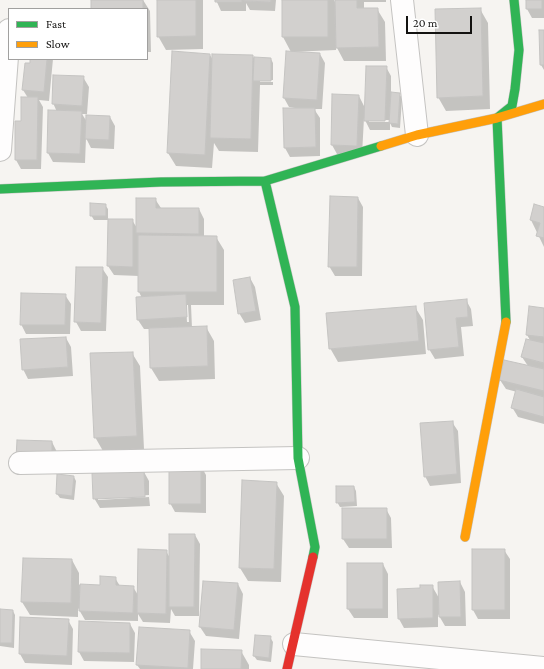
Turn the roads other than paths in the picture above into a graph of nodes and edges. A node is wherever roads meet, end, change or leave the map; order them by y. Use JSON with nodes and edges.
{"nodes":[{"id":1,"x":402,"y":0,"type":"edge"},
{"id":2,"x":514,"y":0,"type":"edge"},
{"id":3,"x":8,"y":43,"type":"edge"},
{"id":4,"x":544,"y":104,"type":"edge"},
{"id":5,"x":497,"y":118,"type":"junction"},
{"id":6,"x":417,"y":135,"type":"junction"},
{"id":7,"x":0,"y":150,"type":"edge"},
{"id":8,"x":265,"y":181,"type":"junction"},
{"id":9,"x":0,"y":189,"type":"edge"},
{"id":10,"x":298,"y":458,"type":"junction"},
{"id":11,"x":20,"y":463,"type":"dead end"},
{"id":12,"x":465,"y":537,"type":"dead end"},
{"id":13,"x":294,"y":644,"type":"junction"},
{"id":14,"x":544,"y":668,"type":"edge"},
{"id":15,"x":287,"y":669,"type":"edge"}],
"edges":[{"from":1,"to":6,"type":"street"},
{"from":2,"to":5,"type":"street"},
{"from":3,"to":7,"type":"street"},
{"from":4,"to":5,"type":"street"},
{"from":5,"to":6,"type":"street"},
{"from":5,"to":12,"type":"street"},
{"from":6,"to":8,"type":"street"},
{"from":8,"to":9,"type":"street"},
{"from":8,"to":10,"type":"street"},
{"from":10,"to":11,"type":"street"},
{"from":10,"to":13,"type":"street"},
{"from":13,"to":14,"type":"street"},
{"from":13,"to":15,"type":"street"}]}
